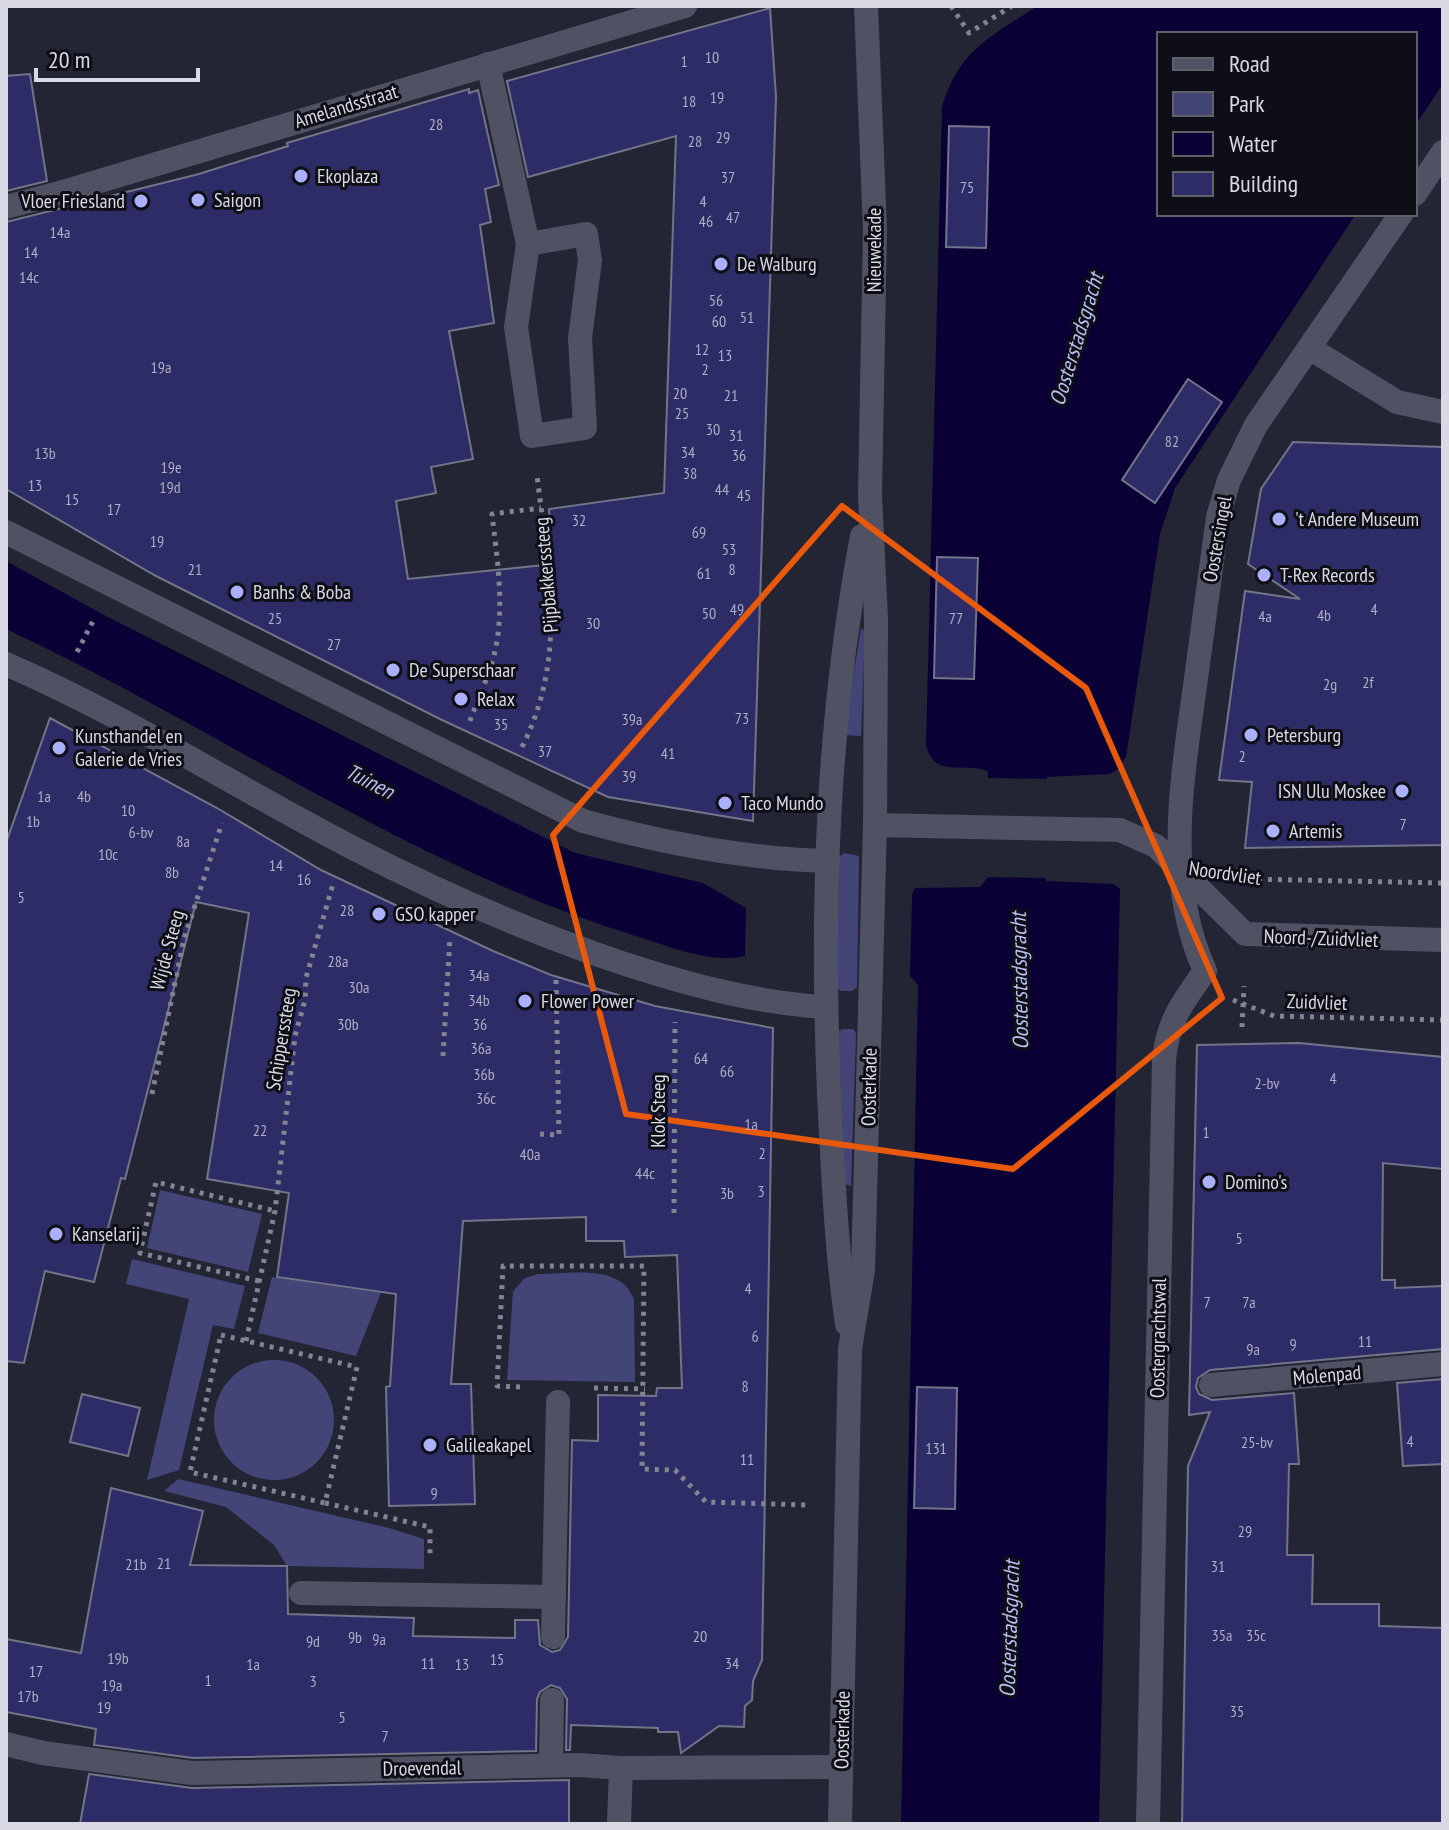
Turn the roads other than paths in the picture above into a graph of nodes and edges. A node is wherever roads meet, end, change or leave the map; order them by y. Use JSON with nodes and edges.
{"nodes":[{"id":1,"x":685,"y":6,"type":"edge"},
{"id":2,"x":866,"y":6,"type":"edge"},
{"id":3,"x":488,"y":64,"type":"junction"},
{"id":4,"x":1443,"y":152,"type":"edge"},
{"id":5,"x":1417,"y":191,"type":"edge"},
{"id":6,"x":6,"y":207,"type":"edge"},
{"id":7,"x":1400,"y":216,"type":"edge"},
{"id":8,"x":528,"y":244,"type":"junction"},
{"id":9,"x":1311,"y":349,"type":"junction"},
{"id":10,"x":1443,"y":412,"type":"edge"},
{"id":11,"x":870,"y":495,"type":"junction"},
{"id":12,"x":6,"y":532,"type":"edge"},
{"id":13,"x":6,"y":664,"type":"edge"},
{"id":14,"x":829,"y":825,"type":"joint"},
{"id":15,"x":875,"y":825,"type":"junction"},
{"id":16,"x":828,"y":861,"type":"junction"},
{"id":17,"x":1179,"y":867,"type":"junction"},
{"id":18,"x":1443,"y":940,"type":"edge"},
{"id":19,"x":825,"y":1007,"type":"junction"},
{"id":20,"x":850,"y":1349,"type":"junction"},
{"id":21,"x":1443,"y":1364,"type":"edge"},
{"id":22,"x":1211,"y":1385,"type":"dead end"},
{"id":23,"x":558,"y":1402,"type":"dead end"},
{"id":24,"x":301,"y":1593,"type":"dead end"},
{"id":25,"x":554,"y":1597,"type":"junction"},
{"id":26,"x":553,"y":1637,"type":"dead end"},
{"id":27,"x":552,"y":1700,"type":"dead end"},
{"id":28,"x":6,"y":1744,"type":"edge"},
{"id":29,"x":551,"y":1765,"type":"junction"},
{"id":30,"x":841,"y":1767,"type":"junction"},
{"id":31,"x":621,"y":1768,"type":"junction"},
{"id":32,"x":619,"y":1824,"type":"edge"},
{"id":33,"x":840,"y":1824,"type":"edge"},
{"id":34,"x":1148,"y":1824,"type":"edge"}],
"edges":[{"from":1,"to":3,"type":"street","name":"Amelandsstraat"},
{"from":2,"to":11,"type":"street","name":"Nieuwekade"},
{"from":3,"to":6,"type":"street","name":"Amelandsstraat"},
{"from":3,"to":8,"type":"street"},
{"from":4,"to":5,"type":"street"},
{"from":7,"to":9,"type":"street","name":"Oostersingel"},
{"from":8,"to":8,"type":"street"},
{"from":9,"to":10,"type":"street"},
{"from":9,"to":17,"type":"street","name":"Oostersingel"},
{"from":11,"to":14,"type":"street","name":"Nieuwekade"},
{"from":11,"to":15,"type":"street","name":"Nieuwekade"},
{"from":12,"to":16,"type":"street"},
{"from":13,"to":19,"type":"street"},
{"from":14,"to":16,"type":"street","name":"Oosterkade"},
{"from":15,"to":17,"type":"street","name":"Noordvliet"},
{"from":15,"to":20,"type":"street","name":"Oosterkade"},
{"from":16,"to":19,"type":"street","name":"Oosterkade"},
{"from":17,"to":18,"type":"street","name":"Noord-/Zuidvliet"},
{"from":17,"to":34,"type":"street","name":"Oostergrachtswal"},
{"from":19,"to":20,"type":"street","name":"Oosterkade"},
{"from":20,"to":30,"type":"street","name":"Oosterkade"},
{"from":21,"to":22,"type":"street","name":"Molenpad"},
{"from":23,"to":25,"type":"street"},
{"from":24,"to":25,"type":"street"},
{"from":25,"to":26,"type":"street"},
{"from":27,"to":29,"type":"street"},
{"from":28,"to":29,"type":"street","name":"Droevendal"},
{"from":29,"to":31,"type":"street","name":"Droevendal"},
{"from":30,"to":31,"type":"street","name":"Droevendal"},
{"from":30,"to":33,"type":"street","name":"Oosterkade"},
{"from":31,"to":32,"type":"street"}]}
